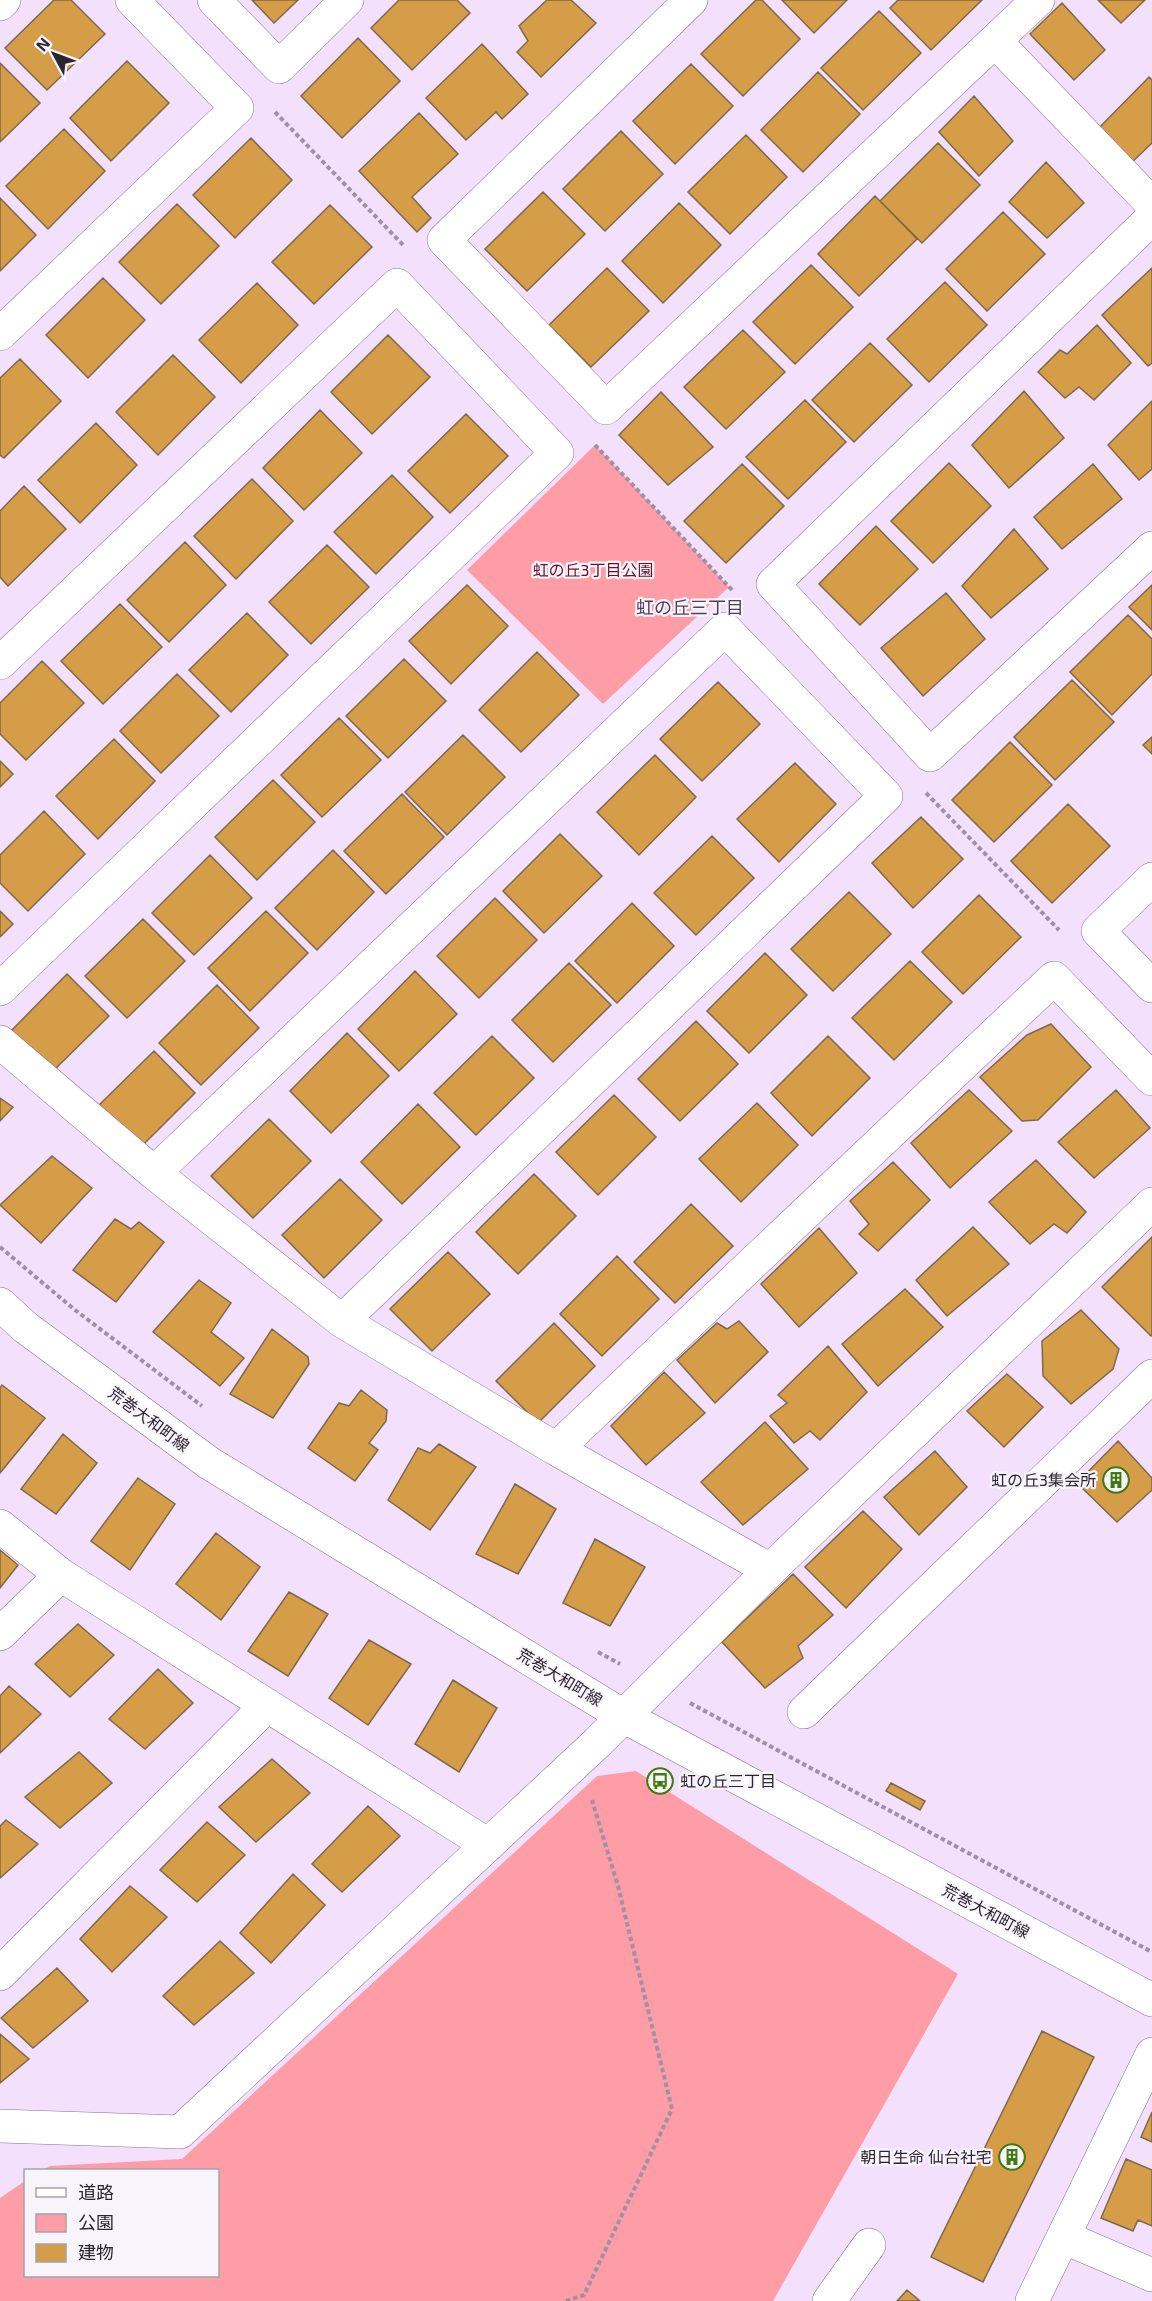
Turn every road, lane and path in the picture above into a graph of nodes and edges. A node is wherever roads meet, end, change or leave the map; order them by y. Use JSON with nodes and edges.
{"nodes":[{"id":1,"x":4,"y":0,"type":"edge"},
{"id":2,"x":132,"y":0,"type":"edge"},
{"id":3,"x":214,"y":0,"type":"edge"},
{"id":4,"x":347,"y":0,"type":"edge"},
{"id":5,"x":691,"y":0,"type":"edge"},
{"id":6,"x":1038,"y":0,"type":"edge"},
{"id":7,"x":0,"y":4,"type":"edge"},
{"id":8,"x":995,"y":41,"type":"junction"},
{"id":9,"x":271,"y":108,"type":"dead end"},
{"id":10,"x":1152,"y":204,"type":"edge"},
{"id":11,"x":1152,"y":218,"type":"edge"},
{"id":12,"x":412,"y":254,"type":"dead end"},
{"id":13,"x":0,"y":334,"type":"edge"},
{"id":14,"x":588,"y":438,"type":"dead end"},
{"id":15,"x":1152,"y":548,"type":"edge"},
{"id":16,"x":735,"y":593,"type":"dead end"},
{"id":17,"x":0,"y":663,"type":"edge"},
{"id":18,"x":925,"y":792,"type":"dead end"},
{"id":19,"x":1152,"y":879,"type":"edge"},
{"id":20,"x":1064,"y":935,"type":"dead end"},
{"id":21,"x":1152,"y":986,"type":"edge"},
{"id":22,"x":0,"y":989,"type":"edge"},
{"id":23,"x":0,"y":1042,"type":"edge"},
{"id":24,"x":1152,"y":1079,"type":"edge"},
{"id":25,"x":154,"y":1173,"type":"junction"},
{"id":26,"x":1152,"y":1204,"type":"edge"},
{"id":27,"x":0,"y":1247,"type":"edge"},
{"id":28,"x":0,"y":1304,"type":"edge"},
{"id":29,"x":342,"y":1321,"type":"junction"},
{"id":30,"x":1152,"y":1376,"type":"edge"},
{"id":31,"x":211,"y":1412,"type":"dead end"},
{"id":32,"x":556,"y":1449,"type":"junction"},
{"id":33,"x":0,"y":1526,"type":"edge"},
{"id":34,"x":770,"y":1570,"type":"junction"},
{"id":35,"x":61,"y":1575,"type":"junction"},
{"id":36,"x":0,"y":1634,"type":"edge"},
{"id":37,"x":592,"y":1648,"type":"dead end"},
{"id":38,"x":656,"y":1686,"type":"junction"},
{"id":39,"x":267,"y":1705,"type":"junction"},
{"id":40,"x":804,"y":1712,"type":"dead end"},
{"id":41,"x":625,"y":1717,"type":"junction"},
{"id":42,"x":580,"y":1759,"type":"junction"},
{"id":43,"x":488,"y":1845,"type":"junction"},
{"id":44,"x":1152,"y":1952,"type":"edge"},
{"id":45,"x":0,"y":1974,"type":"edge"},
{"id":46,"x":1152,"y":2000,"type":"edge"},
{"id":47,"x":1152,"y":2054,"type":"edge"},
{"id":48,"x":0,"y":2126,"type":"edge"},
{"id":49,"x":1063,"y":2237,"type":"junction"},
{"id":50,"x":869,"y":2245,"type":"dead end"},
{"id":51,"x":1152,"y":2275,"type":"edge"},
{"id":52,"x":566,"y":2301,"type":"edge"},
{"id":53,"x":829,"y":2301,"type":"edge"},
{"id":54,"x":1032,"y":2301,"type":"edge"}],
"edges":[{"from":1,"to":7,"type":"street"},
{"from":2,"to":13,"type":"street"},
{"from":3,"to":4,"type":"street"},
{"from":5,"to":8,"type":"street"},
{"from":6,"to":8,"type":"street"},
{"from":8,"to":10,"type":"street"},
{"from":9,"to":12,"type":"path"},
{"from":11,"to":15,"type":"street"},
{"from":14,"to":16,"type":"path"},
{"from":17,"to":22,"type":"street"},
{"from":18,"to":20,"type":"path"},
{"from":19,"to":21,"type":"street"},
{"from":23,"to":25,"type":"street"},
{"from":24,"to":32,"type":"street"},
{"from":25,"to":29,"type":"street"},
{"from":25,"to":29,"type":"street"},
{"from":26,"to":34,"type":"street"},
{"from":27,"to":31,"type":"path"},
{"from":28,"to":41,"type":"street","name":"荒巻大和町線"},
{"from":29,"to":32,"type":"street"},
{"from":30,"to":40,"type":"street"},
{"from":32,"to":34,"type":"street"},
{"from":33,"to":35,"type":"street"},
{"from":34,"to":38,"type":"street"},
{"from":35,"to":36,"type":"street"},
{"from":35,"to":39,"type":"street"},
{"from":37,"to":38,"type":"path"},
{"from":38,"to":41,"type":"street"},
{"from":38,"to":44,"type":"path"},
{"from":39,"to":43,"type":"street"},
{"from":39,"to":45,"type":"street"},
{"from":41,"to":42,"type":"street"},
{"from":41,"to":46,"type":"street","name":"荒巻大和町線"},
{"from":42,"to":43,"type":"street"},
{"from":42,"to":52,"type":"path"},
{"from":43,"to":48,"type":"street"},
{"from":47,"to":49,"type":"street"},
{"from":49,"to":51,"type":"street"},
{"from":49,"to":54,"type":"street"},
{"from":50,"to":53,"type":"street"}]}
